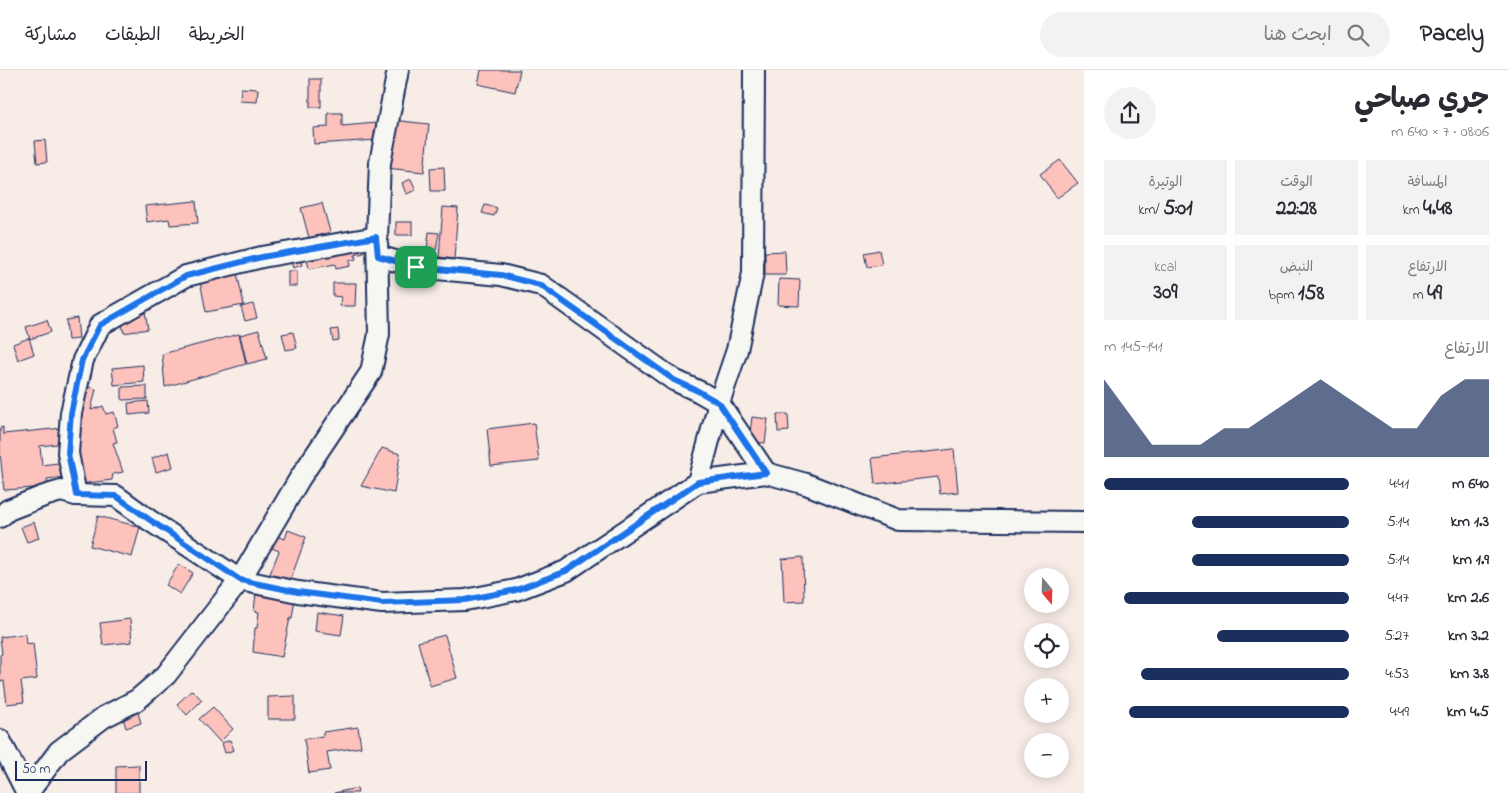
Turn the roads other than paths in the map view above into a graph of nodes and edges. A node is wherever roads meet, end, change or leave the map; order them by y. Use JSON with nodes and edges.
{"nodes":[{"id":1,"x":398,"y":70,"type":"edge"},
{"id":2,"x":754,"y":70,"type":"edge"},
{"id":3,"x":376,"y":237,"type":"junction"},
{"id":4,"x":378,"y":256,"type":"junction"},
{"id":5,"x":719,"y":403,"type":"junction"},
{"id":6,"x":766,"y":473,"type":"junction"},
{"id":7,"x":698,"y":482,"type":"junction"},
{"id":8,"x":76,"y":495,"type":"junction"},
{"id":9,"x":0,"y":517,"type":"edge"},
{"id":10,"x":1084,"y":522,"type":"edge"},
{"id":11,"x":240,"y":580,"type":"junction"},
{"id":12,"x":0,"y":740,"type":"edge"},
{"id":13,"x":27,"y":793,"type":"edge"}],
"edges":[{"from":1,"to":3,"type":"street"},
{"from":2,"to":5,"type":"street"},
{"from":3,"to":4,"type":"street"},
{"from":3,"to":8,"type":"street"},
{"from":4,"to":5,"type":"street"},
{"from":4,"to":11,"type":"street"},
{"from":5,"to":6,"type":"street"},
{"from":5,"to":7,"type":"street"},
{"from":6,"to":7,"type":"street"},
{"from":6,"to":10,"type":"street"},
{"from":7,"to":11,"type":"street"},
{"from":8,"to":9,"type":"street"},
{"from":8,"to":11,"type":"street"},
{"from":11,"to":13,"type":"street"},
{"from":12,"to":13,"type":"street"}]}
